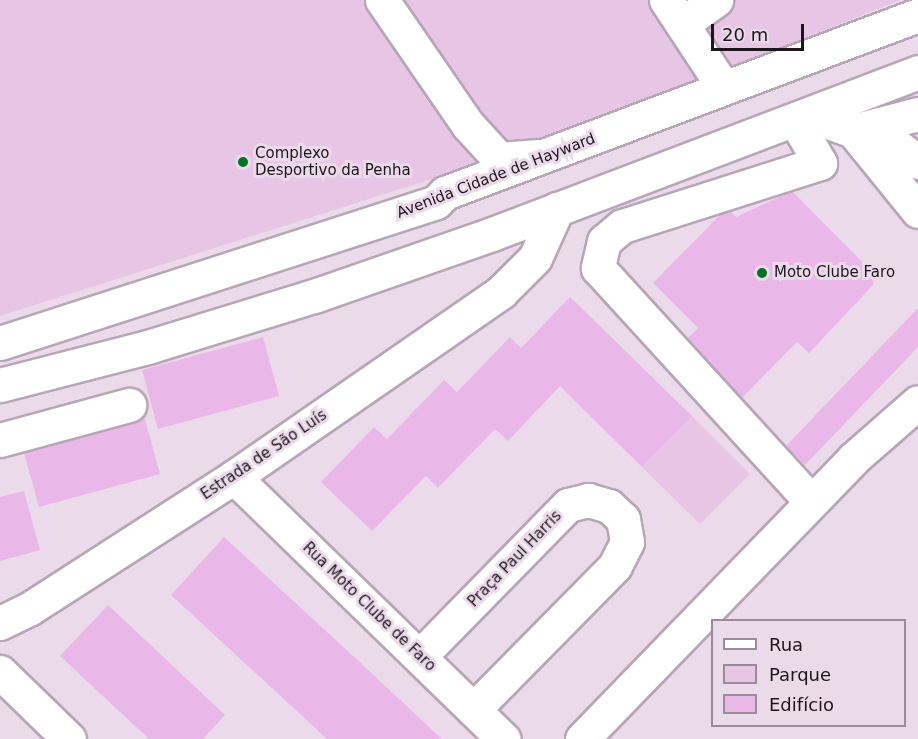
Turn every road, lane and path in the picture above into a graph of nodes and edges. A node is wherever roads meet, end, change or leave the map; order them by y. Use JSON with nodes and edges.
{"nodes":[{"id":1,"x":382,"y":0,"type":"edge"},
{"id":2,"x":716,"y":0,"type":"edge"},
{"id":3,"x":674,"y":12,"type":"edge"},
{"id":4,"x":918,"y":15,"type":"edge"},
{"id":5,"x":918,"y":72,"type":"edge"},
{"id":6,"x":724,"y":88,"type":"junction"},
{"id":7,"x":918,"y":114,"type":"edge"},
{"id":8,"x":802,"y":117,"type":"junction"},
{"id":9,"x":468,"y":125,"type":"junction"},
{"id":10,"x":863,"y":130,"type":"junction"},
{"id":11,"x":914,"y":154,"type":"edge"},
{"id":12,"x":547,"y":155,"type":"junction"},
{"id":13,"x":445,"y":193,"type":"junction"},
{"id":14,"x":557,"y":209,"type":"junction"},
{"id":15,"x":918,"y":211,"type":"edge"},
{"id":16,"x":492,"y":234,"type":"junction"},
{"id":17,"x":520,"y":275,"type":"junction"},
{"id":18,"x":0,"y":343,"type":"edge"},
{"id":19,"x":0,"y":385,"type":"edge"},
{"id":20,"x":918,"y":385,"type":"edge"},
{"id":21,"x":918,"y":402,"type":"edge"},
{"id":22,"x":129,"y":405,"type":"dead end"},
{"id":23,"x":0,"y":440,"type":"edge"},
{"id":24,"x":853,"y":459,"type":"junction"},
{"id":25,"x":234,"y":477,"type":"junction"},
{"id":26,"x":811,"y":501,"type":"junction"},
{"id":27,"x":0,"y":623,"type":"edge"},
{"id":28,"x":420,"y":656,"type":"junction"},
{"id":29,"x":0,"y":672,"type":"edge"},
{"id":30,"x":473,"y":710,"type":"junction"},
{"id":31,"x":69,"y":739,"type":"edge"},
{"id":32,"x":503,"y":739,"type":"edge"},
{"id":33,"x":582,"y":739,"type":"edge"}],
"edges":[{"from":1,"to":9,"type":"street"},
{"from":2,"to":3,"type":"street"},
{"from":3,"to":6,"type":"street"},
{"from":4,"to":6,"type":"street","name":"Avenida Cidade de Hayward"},
{"from":5,"to":8,"type":"street"},
{"from":6,"to":12,"type":"street","name":"Avenida Cidade de Hayward"},
{"from":7,"to":10,"type":"street"},
{"from":8,"to":10,"type":"street"},
{"from":8,"to":14,"type":"street"},
{"from":8,"to":26,"type":"street"},
{"from":9,"to":12,"type":"street"},
{"from":9,"to":13,"type":"street"},
{"from":10,"to":11,"type":"street"},
{"from":10,"to":15,"type":"street"},
{"from":12,"to":13,"type":"street","name":"Avenida Cidade de Hayward"},
{"from":13,"to":18,"type":"street","name":"Avenida Cidade de Hayward"},
{"from":14,"to":16,"type":"street"},
{"from":14,"to":17,"type":"street","name":"Estrada de São Luís"},
{"from":16,"to":17,"type":"street"},
{"from":16,"to":19,"type":"street"},
{"from":17,"to":25,"type":"street","name":"Estrada de São Luís"},
{"from":20,"to":24,"type":"street"},
{"from":21,"to":24,"type":"street"},
{"from":22,"to":23,"type":"street"},
{"from":24,"to":26,"type":"street"},
{"from":25,"to":27,"type":"street","name":"Estrada de São Luís"},
{"from":25,"to":28,"type":"street","name":"Rua Moto Clube de Faro"},
{"from":26,"to":33,"type":"street"},
{"from":28,"to":30,"type":"street","name":"Rua Moto Clube de Faro"},
{"from":28,"to":30,"type":"street","name":"Praça Paul Harris"},
{"from":29,"to":31,"type":"street"},
{"from":30,"to":32,"type":"street","name":"Rua Moto Clube de Faro"}]}
